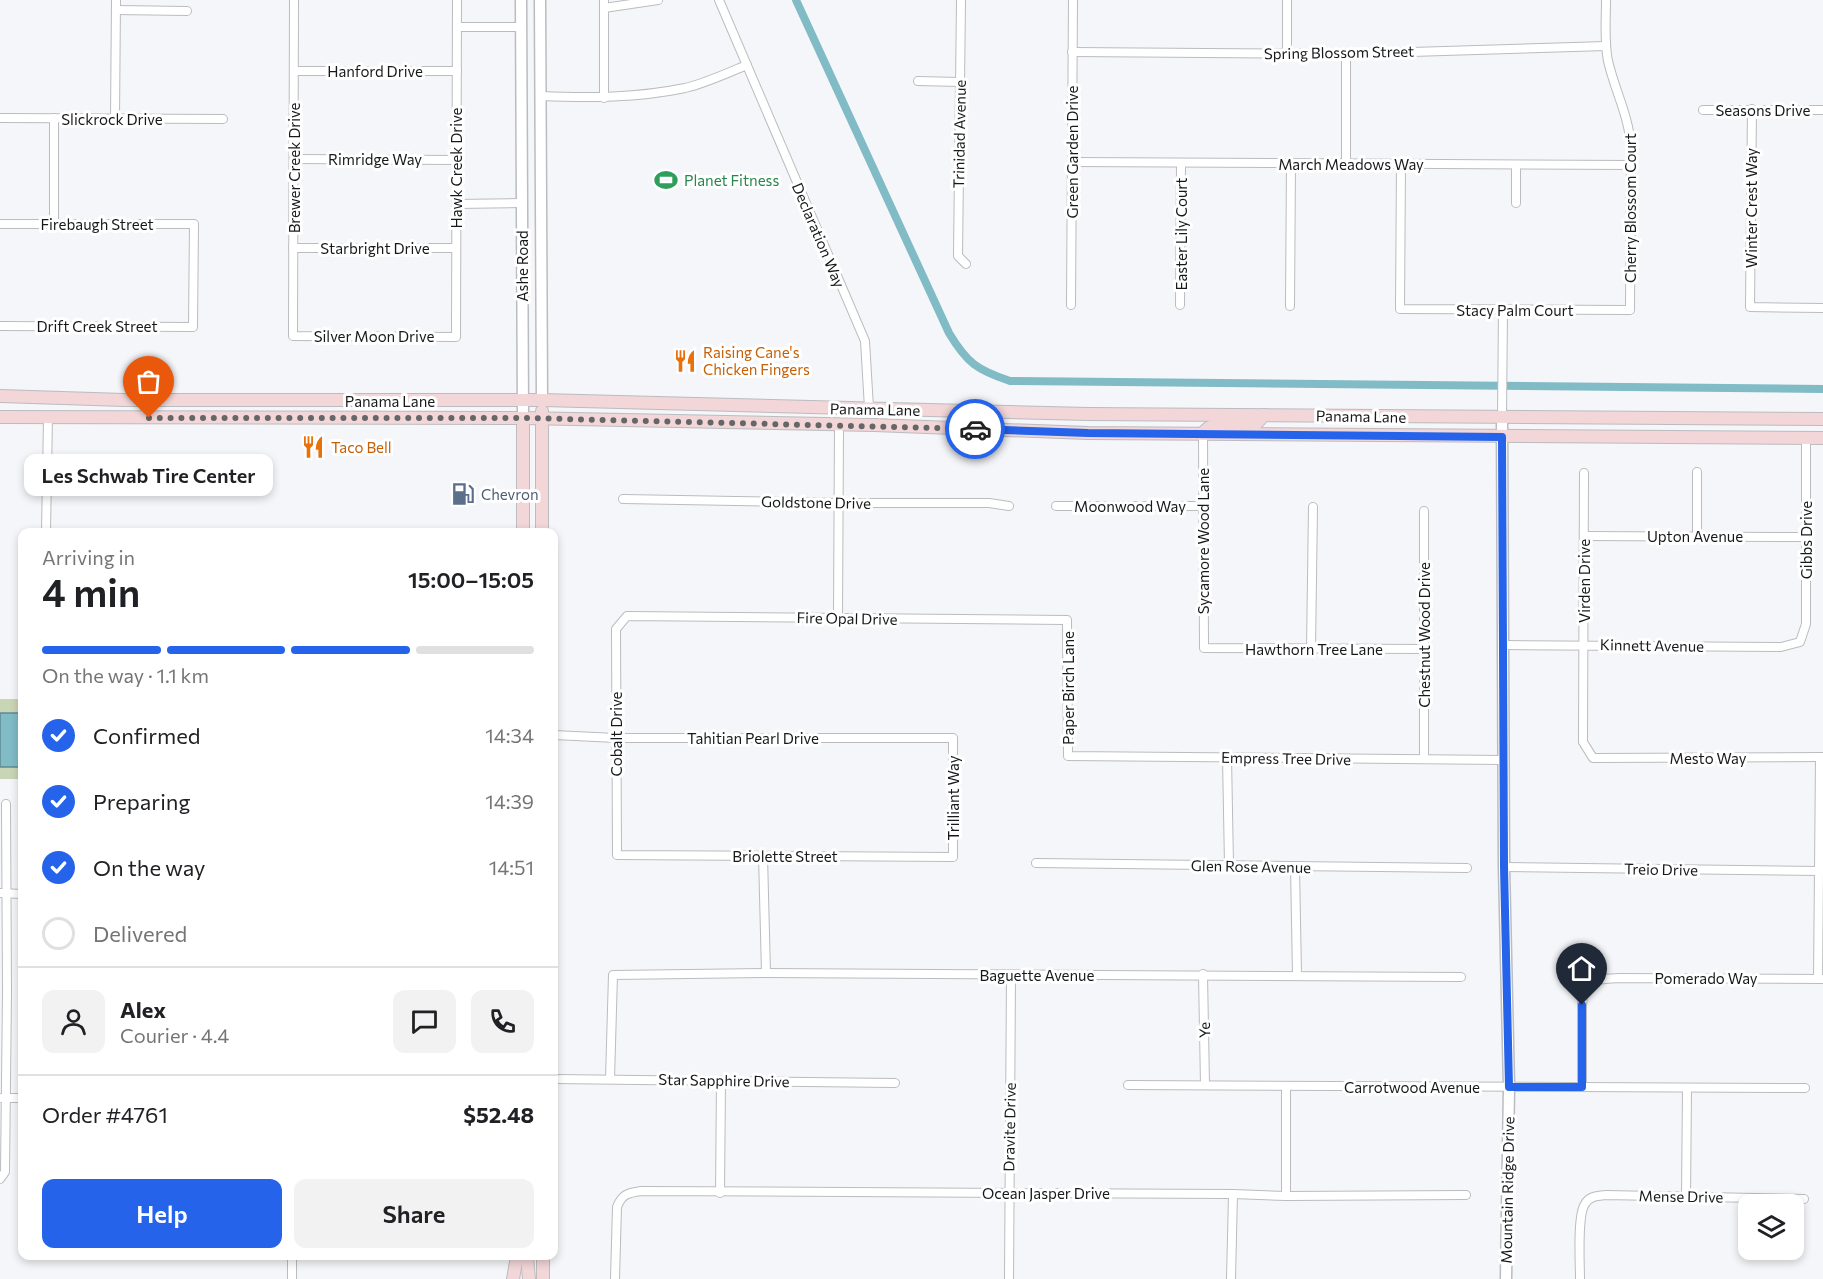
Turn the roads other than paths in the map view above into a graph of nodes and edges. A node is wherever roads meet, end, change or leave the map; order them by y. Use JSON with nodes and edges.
{"nodes":[{"id":1,"x":116,"y":0,"type":"edge"},
{"id":2,"x":294,"y":0,"type":"edge"},
{"id":3,"x":457,"y":0,"type":"edge"},
{"id":4,"x":521,"y":0,"type":"edge"},
{"id":5,"x":540,"y":0,"type":"edge"},
{"id":6,"x":658,"y":0,"type":"edge"},
{"id":7,"x":719,"y":0,"type":"edge"},
{"id":8,"x":961,"y":0,"type":"edge"},
{"id":9,"x":1073,"y":0,"type":"edge"},
{"id":10,"x":1287,"y":0,"type":"edge"},
{"id":11,"x":1606,"y":0,"type":"edge"},
{"id":12,"x":604,"y":4,"type":"edge"},
{"id":13,"x":116,"y":10,"type":"junction"},
{"id":14,"x":187,"y":11,"type":"dead end"},
{"id":15,"x":457,"y":27,"type":"junction"},
{"id":16,"x":521,"y":27,"type":"junction"},
{"id":17,"x":1606,"y":46,"type":"junction"},
{"id":18,"x":1072,"y":52,"type":"junction"},
{"id":19,"x":1287,"y":54,"type":"junction"},
{"id":20,"x":1346,"y":54,"type":"junction"},
{"id":21,"x":747,"y":65,"type":"junction"},
{"id":22,"x":294,"y":71,"type":"junction"},
{"id":23,"x":457,"y":71,"type":"junction"},
{"id":24,"x":918,"y":81,"type":"dead end"},
{"id":25,"x":960,"y":82,"type":"junction"},
{"id":26,"x":541,"y":96,"type":"junction"},
{"id":27,"x":604,"y":98,"type":"junction"},
{"id":28,"x":1752,"y":109,"type":"junction"},
{"id":29,"x":1703,"y":110,"type":"dead end"},
{"id":30,"x":1823,"y":110,"type":"edge"},
{"id":31,"x":0,"y":118,"type":"edge"},
{"id":32,"x":54,"y":118,"type":"junction"},
{"id":33,"x":115,"y":119,"type":"junction"},
{"id":34,"x":223,"y":119,"type":"dead end"},
{"id":35,"x":294,"y":159,"type":"junction"},
{"id":36,"x":456,"y":160,"type":"junction"},
{"id":37,"x":1072,"y":162,"type":"junction"},
{"id":38,"x":1181,"y":163,"type":"junction"},
{"id":39,"x":1291,"y":163,"type":"junction"},
{"id":40,"x":1346,"y":164,"type":"junction"},
{"id":41,"x":1401,"y":164,"type":"junction"},
{"id":42,"x":1516,"y":165,"type":"junction"},
{"id":43,"x":1631,"y":165,"type":"junction"},
{"id":44,"x":522,"y":203,"type":"junction"},
{"id":45,"x":1516,"y":203,"type":"dead end"},
{"id":46,"x":456,"y":204,"type":"junction"},
{"id":47,"x":0,"y":224,"type":"edge"},
{"id":48,"x":54,"y":224,"type":"junction"},
{"id":49,"x":293,"y":248,"type":"junction"},
{"id":50,"x":456,"y":248,"type":"junction"},
{"id":51,"x":966,"y":264,"type":"dead end"},
{"id":52,"x":1071,"y":305,"type":"dead end"},
{"id":53,"x":1180,"y":305,"type":"dead end"},
{"id":54,"x":1290,"y":306,"type":"dead end"},
{"id":55,"x":1823,"y":308,"type":"edge"},
{"id":56,"x":1503,"y":310,"type":"junction"},
{"id":57,"x":1630,"y":310,"type":"joint"},
{"id":58,"x":0,"y":326,"type":"edge"},
{"id":59,"x":193,"y":327,"type":"joint"},
{"id":60,"x":293,"y":336,"type":"joint"},
{"id":61,"x":456,"y":337,"type":"joint"},
{"id":62,"x":0,"y":396,"type":"edge"},
{"id":63,"x":124,"y":400,"type":"junction"},
{"id":64,"x":542,"y":400,"type":"junction"},
{"id":65,"x":523,"y":401,"type":"junction"},
{"id":66,"x":869,"y":408,"type":"junction"},
{"id":67,"x":1264,"y":415,"type":"junction"},
{"id":68,"x":0,"y":417,"type":"edge"},
{"id":69,"x":48,"y":417,"type":"junction"},
{"id":70,"x":1502,"y":417,"type":"junction"},
{"id":71,"x":524,"y":418,"type":"junction"},
{"id":72,"x":542,"y":418,"type":"junction"},
{"id":73,"x":1823,"y":418,"type":"edge"},
{"id":74,"x":839,"y":425,"type":"junction"},
{"id":75,"x":1823,"y":427,"type":"edge"},
{"id":76,"x":1203,"y":434,"type":"junction"},
{"id":77,"x":1502,"y":437,"type":"junction"},
{"id":78,"x":1806,"y":438,"type":"junction"},
{"id":79,"x":1823,"y":438,"type":"edge"},
{"id":80,"x":1584,"y":472,"type":"dead end"},
{"id":81,"x":1697,"y":472,"type":"dead end"},
{"id":82,"x":623,"y":499,"type":"dead end"},
{"id":83,"x":838,"y":503,"type":"junction"},
{"id":84,"x":1009,"y":506,"type":"dead end"},
{"id":85,"x":1056,"y":507,"type":"dead end"},
{"id":86,"x":1203,"y":507,"type":"junction"},
{"id":87,"x":1313,"y":507,"type":"dead end"},
{"id":88,"x":1424,"y":511,"type":"dead end"},
{"id":89,"x":46,"y":528,"type":"edge"},
{"id":90,"x":523,"y":528,"type":"edge"},
{"id":91,"x":542,"y":528,"type":"edge"},
{"id":92,"x":1584,"y":536,"type":"junction"},
{"id":93,"x":1697,"y":536,"type":"junction"},
{"id":94,"x":1805,"y":537,"type":"junction"},
{"id":95,"x":627,"y":616,"type":"joint"},
{"id":96,"x":838,"y":618,"type":"junction"},
{"id":97,"x":1067,"y":620,"type":"joint"},
{"id":98,"x":1800,"y":642,"type":"joint"},
{"id":99,"x":1504,"y":645,"type":"junction"},
{"id":100,"x":1584,"y":645,"type":"junction"},
{"id":101,"x":1204,"y":648,"type":"joint"},
{"id":102,"x":1311,"y":649,"type":"junction"},
{"id":103,"x":1424,"y":649,"type":"junction"},
{"id":104,"x":558,"y":735,"type":"edge"},
{"id":105,"x":616,"y":738,"type":"junction"},
{"id":106,"x":953,"y":738,"type":"joint"},
{"id":107,"x":1068,"y":756,"type":"joint"},
{"id":108,"x":1227,"y":757,"type":"junction"},
{"id":109,"x":1822,"y":757,"type":"edge"},
{"id":110,"x":1593,"y":758,"type":"joint"},
{"id":111,"x":1424,"y":759,"type":"junction"},
{"id":112,"x":1504,"y":760,"type":"junction"},
{"id":113,"x":6,"y":804,"type":"dead end"},
{"id":114,"x":617,"y":855,"type":"joint"},
{"id":115,"x":763,"y":856,"type":"junction"},
{"id":116,"x":952,"y":857,"type":"joint"},
{"id":117,"x":1036,"y":863,"type":"dead end"},
{"id":118,"x":1229,"y":865,"type":"junction"},
{"id":119,"x":1295,"y":866,"type":"junction"},
{"id":120,"x":1504,"y":867,"type":"junction"},
{"id":121,"x":1467,"y":868,"type":"dead end"},
{"id":122,"x":1819,"y":871,"type":"junction"},
{"id":123,"x":3,"y":893,"type":"edge"},
{"id":124,"x":18,"y":894,"type":"edge"},
{"id":125,"x":766,"y":973,"type":"junction"},
{"id":126,"x":1203,"y":974,"type":"junction"},
{"id":127,"x":1011,"y":975,"type":"junction"},
{"id":128,"x":1297,"y":975,"type":"junction"},
{"id":129,"x":1461,"y":977,"type":"dead end"},
{"id":130,"x":1821,"y":979,"type":"edge"},
{"id":131,"x":3,"y":992,"type":"edge"},
{"id":132,"x":610,"y":1079,"type":"junction"},
{"id":133,"x":558,"y":1080,"type":"edge"},
{"id":134,"x":721,"y":1080,"type":"junction"},
{"id":135,"x":895,"y":1083,"type":"dead end"},
{"id":136,"x":1128,"y":1085,"type":"dead end"},
{"id":137,"x":1205,"y":1085,"type":"junction"},
{"id":138,"x":1286,"y":1086,"type":"junction"},
{"id":139,"x":1509,"y":1087,"type":"junction"},
{"id":140,"x":1582,"y":1087,"type":"junction"},
{"id":141,"x":1687,"y":1088,"type":"junction"},
{"id":142,"x":1805,"y":1089,"type":"dead end"},
{"id":143,"x":3,"y":1098,"type":"edge"},
{"id":144,"x":0,"y":1179,"type":"edge"},
{"id":145,"x":720,"y":1193,"type":"junction"},
{"id":146,"x":1008,"y":1193,"type":"junction"},
{"id":147,"x":1233,"y":1194,"type":"junction"},
{"id":148,"x":1466,"y":1195,"type":"dead end"},
{"id":149,"x":1286,"y":1196,"type":"junction"},
{"id":150,"x":1686,"y":1197,"type":"junction"},
{"id":151,"x":1738,"y":1198,"type":"edge"},
{"id":152,"x":292,"y":1260,"type":"edge"},
{"id":153,"x":516,"y":1260,"type":"edge"},
{"id":154,"x":527,"y":1260,"type":"edge"},
{"id":155,"x":543,"y":1260,"type":"edge"},
{"id":156,"x":292,"y":1279,"type":"edge"},
{"id":157,"x":513,"y":1279,"type":"edge"},
{"id":158,"x":529,"y":1279,"type":"edge"},
{"id":159,"x":543,"y":1279,"type":"edge"},
{"id":160,"x":615,"y":1279,"type":"edge"},
{"id":161,"x":1009,"y":1279,"type":"edge"},
{"id":162,"x":1231,"y":1279,"type":"edge"},
{"id":163,"x":1506,"y":1279,"type":"edge"},
{"id":164,"x":1580,"y":1279,"type":"edge"}],
"edges":[{"from":1,"to":13,"type":"street"},
{"from":2,"to":22,"type":"street","name":"Brewer Creek Drive"},
{"from":3,"to":15,"type":"street","name":"Hawk Creek Drive"},
{"from":4,"to":16,"type":"street","name":"Ashe Road"},
{"from":5,"to":26,"type":"street","name":"Ashe Road"},
{"from":6,"to":12,"type":"street"},
{"from":7,"to":21,"type":"street","name":"Declaration Way"},
{"from":8,"to":25,"type":"street","name":"Trinidad Avenue"},
{"from":9,"to":18,"type":"street","name":"Green Garden Drive"},
{"from":10,"to":19,"type":"street"},
{"from":11,"to":17,"type":"street","name":"Cherry Blossom Court"},
{"from":12,"to":27,"type":"street"},
{"from":13,"to":14,"type":"street"},
{"from":13,"to":33,"type":"street"},
{"from":15,"to":16,"type":"street"},
{"from":15,"to":23,"type":"street","name":"Hawk Creek Drive"},
{"from":16,"to":44,"type":"street","name":"Ashe Road"},
{"from":17,"to":20,"type":"street","name":"Spring Blossom Street"},
{"from":17,"to":43,"type":"street","name":"Cherry Blossom Court"},
{"from":18,"to":19,"type":"street","name":"Spring Blossom Street"},
{"from":18,"to":37,"type":"street","name":"Green Garden Drive"},
{"from":19,"to":20,"type":"street","name":"Spring Blossom Street"},
{"from":20,"to":40,"type":"street"},
{"from":21,"to":27,"type":"street"},
{"from":21,"to":66,"type":"street","name":"Declaration Way"},
{"from":22,"to":23,"type":"street","name":"Hanford Drive"},
{"from":22,"to":35,"type":"street","name":"Brewer Creek Drive"},
{"from":23,"to":36,"type":"street","name":"Hawk Creek Drive"},
{"from":24,"to":25,"type":"street"},
{"from":25,"to":51,"type":"street","name":"Trinidad Avenue"},
{"from":26,"to":27,"type":"street"},
{"from":26,"to":64,"type":"street","name":"Ashe Road"},
{"from":28,"to":29,"type":"street","name":"Seasons Drive"},
{"from":28,"to":30,"type":"street","name":"Seasons Drive"},
{"from":28,"to":55,"type":"street","name":"Winter Crest Way"},
{"from":31,"to":32,"type":"street","name":"Slickrock Drive"},
{"from":32,"to":33,"type":"street","name":"Slickrock Drive"},
{"from":32,"to":48,"type":"street"},
{"from":33,"to":34,"type":"street","name":"Slickrock Drive"},
{"from":35,"to":36,"type":"street","name":"Rimridge Way"},
{"from":35,"to":49,"type":"street","name":"Brewer Creek Drive"},
{"from":36,"to":46,"type":"street","name":"Hawk Creek Drive"},
{"from":37,"to":38,"type":"street","name":"March Meadows Way"},
{"from":37,"to":52,"type":"street","name":"Green Garden Drive"},
{"from":38,"to":39,"type":"street","name":"March Meadows Way"},
{"from":38,"to":53,"type":"street","name":"Easter Lily Court"},
{"from":39,"to":40,"type":"street","name":"March Meadows Way"},
{"from":39,"to":54,"type":"street"},
{"from":40,"to":41,"type":"street","name":"March Meadows Way"},
{"from":41,"to":42,"type":"street","name":"March Meadows Way"},
{"from":41,"to":56,"type":"street","name":"Stacy Palm Court"},
{"from":42,"to":43,"type":"street","name":"March Meadows Way"},
{"from":42,"to":45,"type":"street"},
{"from":43,"to":57,"type":"street","name":"Cherry Blossom Court"},
{"from":44,"to":46,"type":"street"},
{"from":44,"to":65,"type":"street","name":"Ashe Road"},
{"from":46,"to":50,"type":"street","name":"Hawk Creek Drive"},
{"from":47,"to":48,"type":"street","name":"Firebaugh Street"},
{"from":48,"to":59,"type":"street","name":"Firebaugh Street"},
{"from":49,"to":50,"type":"street","name":"Starbright Drive"},
{"from":49,"to":60,"type":"street","name":"Brewer Creek Drive"},
{"from":50,"to":61,"type":"street","name":"Hawk Creek Drive"},
{"from":56,"to":57,"type":"street","name":"Stacy Palm Court"},
{"from":56,"to":70,"type":"street"},
{"from":58,"to":59,"type":"street","name":"Drift Creek Street"},
{"from":60,"to":61,"type":"street","name":"Silver Moon Drive"},
{"from":62,"to":63,"type":"main road","name":"Panama Lane"},
{"from":63,"to":65,"type":"main road","name":"Panama Lane"},
{"from":63,"to":69,"type":"main road"},
{"from":64,"to":65,"type":"main road","name":"Panama Lane"},
{"from":64,"to":66,"type":"main road","name":"Panama Lane"},
{"from":64,"to":72,"type":"main road","name":"Ashe Road"},
{"from":65,"to":71,"type":"street","name":"Ashe Road"},
{"from":66,"to":67,"type":"main road","name":"Panama Lane"},
{"from":66,"to":74,"type":"main road"},
{"from":67,"to":70,"type":"main road","name":"Panama Lane"},
{"from":67,"to":76,"type":"main road"},
{"from":68,"to":69,"type":"main road","name":"Panama Lane"},
{"from":69,"to":71,"type":"main road","name":"Panama Lane"},
{"from":69,"to":89,"type":"street"},
{"from":70,"to":73,"type":"main road","name":"Panama Lane"},
{"from":70,"to":77,"type":"street","name":"Mountain Ridge Drive"},
{"from":71,"to":72,"type":"main road","name":"Panama Lane"},
{"from":71,"to":90,"type":"main road","name":"Ashe Road"},
{"from":72,"to":74,"type":"main road","name":"Panama Lane"},
{"from":72,"to":91,"type":"main road","name":"Ashe Road"},
{"from":74,"to":76,"type":"main road","name":"Panama Lane"},
{"from":74,"to":83,"type":"street"},
{"from":75,"to":78,"type":"main road"},
{"from":76,"to":77,"type":"main road","name":"Panama Lane"},
{"from":76,"to":86,"type":"street","name":"Sycamore Wood Lane"},
{"from":77,"to":78,"type":"main road","name":"Panama Lane"},
{"from":77,"to":99,"type":"street","name":"Mountain Ridge Drive"},
{"from":78,"to":79,"type":"main road","name":"Panama Lane"},
{"from":78,"to":94,"type":"street","name":"Gibbs Drive"},
{"from":80,"to":92,"type":"street","name":"Virden Drive"},
{"from":81,"to":93,"type":"street"},
{"from":82,"to":83,"type":"street","name":"Goldstone Drive"},
{"from":83,"to":84,"type":"street","name":"Goldstone Drive"},
{"from":83,"to":96,"type":"street"},
{"from":85,"to":86,"type":"street","name":"Moonwood Way"},
{"from":86,"to":101,"type":"street","name":"Sycamore Wood Lane"},
{"from":87,"to":102,"type":"street"},
{"from":88,"to":103,"type":"street","name":"Chestnut Wood Drive"},
{"from":92,"to":93,"type":"street","name":"Upton Avenue"},
{"from":92,"to":100,"type":"street","name":"Virden Drive"},
{"from":93,"to":94,"type":"street","name":"Upton Avenue"},
{"from":94,"to":98,"type":"street","name":"Gibbs Drive"},
{"from":95,"to":96,"type":"street","name":"Fire Opal Drive"},
{"from":95,"to":105,"type":"street","name":"Cobalt Drive"},
{"from":96,"to":97,"type":"street","name":"Fire Opal Drive"},
{"from":97,"to":107,"type":"street","name":"Paper Birch Lane"},
{"from":98,"to":100,"type":"street","name":"Kinnett Avenue"},
{"from":99,"to":100,"type":"street","name":"Kinnett Avenue"},
{"from":99,"to":112,"type":"street","name":"Mountain Ridge Drive"},
{"from":100,"to":110,"type":"street","name":"Virden Drive"},
{"from":101,"to":102,"type":"street","name":"Hawthorn Tree Lane"},
{"from":102,"to":103,"type":"street","name":"Hawthorn Tree Lane"},
{"from":103,"to":111,"type":"street","name":"Chestnut Wood Drive"},
{"from":104,"to":105,"type":"street","name":"Tahitian Pearl Drive"},
{"from":105,"to":106,"type":"street","name":"Tahitian Pearl Drive"},
{"from":105,"to":114,"type":"street","name":"Cobalt Drive"},
{"from":106,"to":116,"type":"street","name":"Trilliant Way"},
{"from":107,"to":108,"type":"street","name":"Empress Tree Drive"},
{"from":108,"to":111,"type":"street","name":"Empress Tree Drive"},
{"from":108,"to":118,"type":"street"},
{"from":109,"to":110,"type":"street","name":"Mesto Way"},
{"from":109,"to":122,"type":"street"},
{"from":111,"to":112,"type":"street","name":"Empress Tree Drive"},
{"from":112,"to":120,"type":"street","name":"Mountain Ridge Drive"},
{"from":113,"to":123,"type":"street"},
{"from":114,"to":115,"type":"street","name":"Briolette Street"},
{"from":115,"to":116,"type":"street","name":"Briolette Street"},
{"from":115,"to":125,"type":"street"},
{"from":117,"to":118,"type":"street","name":"Glen Rose Avenue"},
{"from":118,"to":119,"type":"street","name":"Glen Rose Avenue"},
{"from":119,"to":121,"type":"street","name":"Glen Rose Avenue"},
{"from":119,"to":128,"type":"street"},
{"from":120,"to":122,"type":"street","name":"Treio Drive"},
{"from":120,"to":139,"type":"street","name":"Mountain Ridge Drive"},
{"from":122,"to":130,"type":"street"},
{"from":123,"to":124,"type":"street"},
{"from":123,"to":131,"type":"street"},
{"from":125,"to":127,"type":"street","name":"Baguette Avenue"},
{"from":125,"to":132,"type":"street","name":"Baguette Avenue"},
{"from":126,"to":127,"type":"street","name":"Baguette Avenue"},
{"from":126,"to":128,"type":"street","name":"Baguette Avenue"},
{"from":126,"to":137,"type":"street","name":"Ye"},
{"from":127,"to":146,"type":"street","name":"Dravite Drive"},
{"from":128,"to":129,"type":"street","name":"Baguette Avenue"},
{"from":130,"to":140,"type":"street","name":"Pomerado Way"},
{"from":131,"to":143,"type":"street"},
{"from":132,"to":133,"type":"street","name":"Star Sapphire Drive"},
{"from":132,"to":134,"type":"street","name":"Star Sapphire Drive"},
{"from":134,"to":135,"type":"street","name":"Star Sapphire Drive"},
{"from":134,"to":145,"type":"street"},
{"from":136,"to":137,"type":"street","name":"Carrotwood Avenue"},
{"from":137,"to":138,"type":"street","name":"Carrotwood Avenue"},
{"from":138,"to":139,"type":"street","name":"Carrotwood Avenue"},
{"from":138,"to":149,"type":"street"},
{"from":139,"to":140,"type":"street","name":"Carrotwood Avenue"},
{"from":139,"to":163,"type":"street","name":"Mountain Ridge Drive"},
{"from":140,"to":141,"type":"street","name":"Carrotwood Avenue"},
{"from":141,"to":142,"type":"street","name":"Carrotwood Avenue"},
{"from":141,"to":150,"type":"street"},
{"from":143,"to":144,"type":"street"},
{"from":145,"to":146,"type":"street","name":"Ocean Jasper Drive"},
{"from":145,"to":160,"type":"street","name":"Ocean Jasper Drive"},
{"from":146,"to":147,"type":"street","name":"Ocean Jasper Drive"},
{"from":146,"to":161,"type":"street","name":"Dravite Drive"},
{"from":147,"to":149,"type":"street","name":"Ocean Jasper Drive"},
{"from":147,"to":162,"type":"street"},
{"from":148,"to":149,"type":"street","name":"Ocean Jasper Drive"},
{"from":150,"to":151,"type":"street","name":"Mense Drive"},
{"from":150,"to":164,"type":"street","name":"Mense Drive"},
{"from":152,"to":156,"type":"street"},
{"from":153,"to":157,"type":"main road"},
{"from":154,"to":158,"type":"main road"},
{"from":155,"to":159,"type":"main road"}]}
